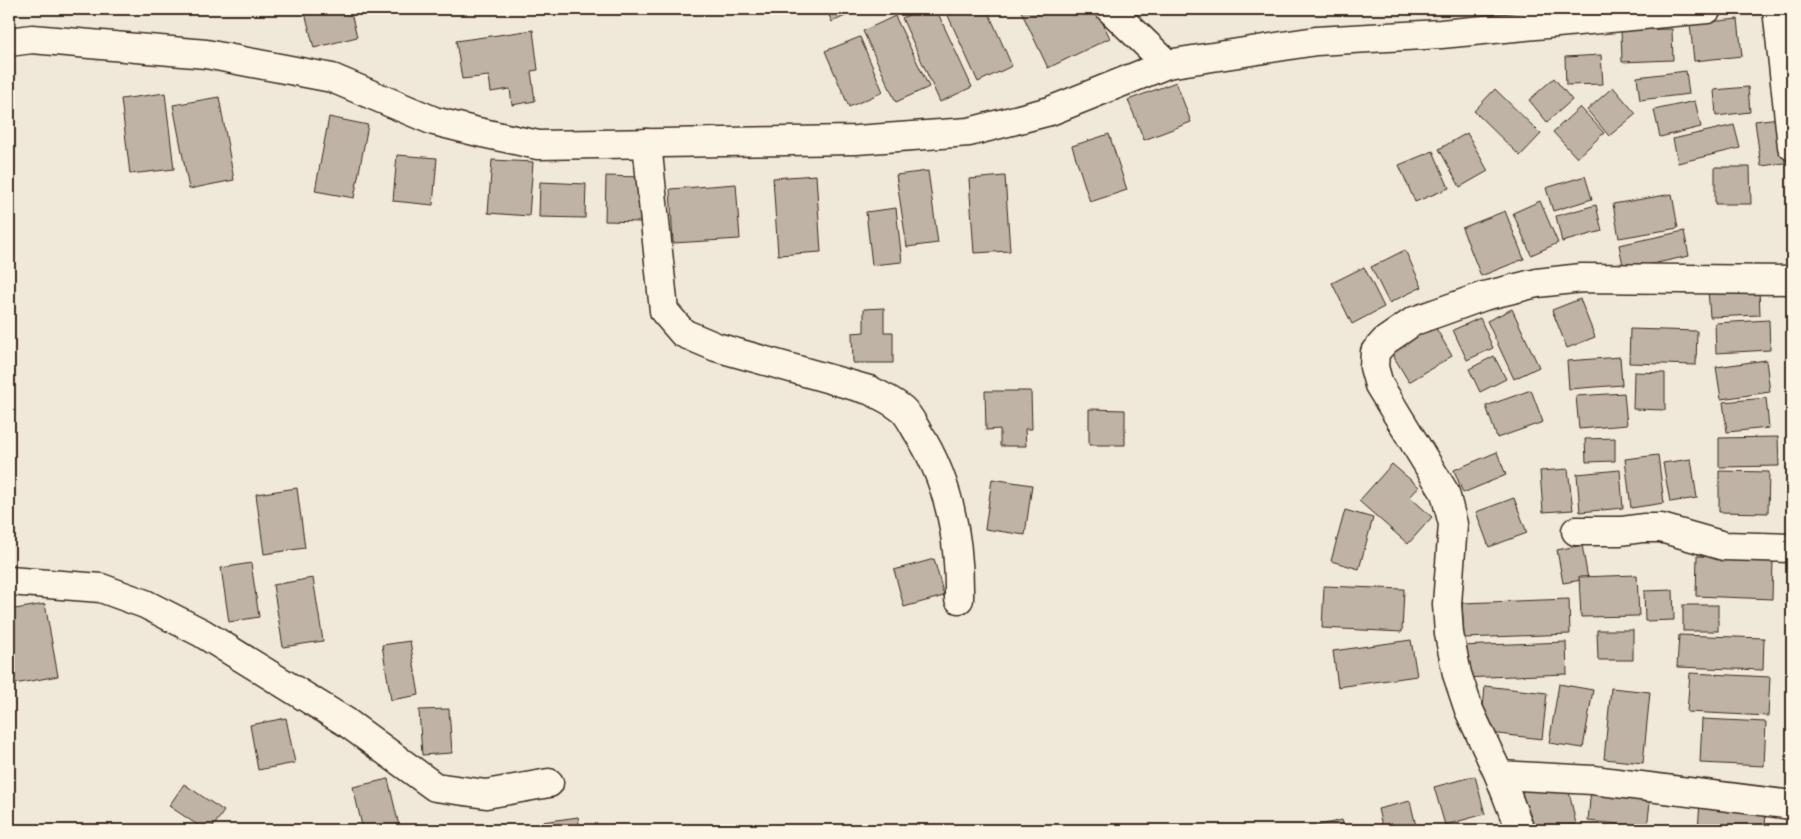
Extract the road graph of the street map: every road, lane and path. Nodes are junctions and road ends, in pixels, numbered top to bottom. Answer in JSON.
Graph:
{"nodes":[{"id":1,"x":1110,"y":9,"type":"edge"},
{"id":2,"x":1706,"y":9,"type":"edge"},
{"id":3,"x":1777,"y":9,"type":"edge"},
{"id":4,"x":9,"y":42,"type":"edge"},
{"id":5,"x":1167,"y":64,"type":"junction"},
{"id":6,"x":647,"y":143,"type":"junction"},
{"id":7,"x":1792,"y":146,"type":"edge"},
{"id":8,"x":1792,"y":280,"type":"edge"},
{"id":9,"x":1576,"y":531,"type":"dead end"},
{"id":10,"x":1792,"y":548,"type":"edge"},
{"id":11,"x":9,"y":581,"type":"edge"},
{"id":12,"x":959,"y":599,"type":"dead end"},
{"id":13,"x":1499,"y":775,"type":"junction"},
{"id":14,"x":549,"y":783,"type":"dead end"},
{"id":15,"x":1792,"y":805,"type":"edge"},
{"id":16,"x":1520,"y":830,"type":"edge"}],
"edges":[{"from":1,"to":5,"type":"street"},
{"from":2,"to":5,"type":"street"},
{"from":3,"to":7,"type":"street"},
{"from":4,"to":6,"type":"street"},
{"from":5,"to":6,"type":"street"},
{"from":6,"to":12,"type":"street"},
{"from":8,"to":13,"type":"street"},
{"from":9,"to":10,"type":"street"},
{"from":11,"to":14,"type":"street"},
{"from":13,"to":15,"type":"street"},
{"from":13,"to":16,"type":"street"}]}
